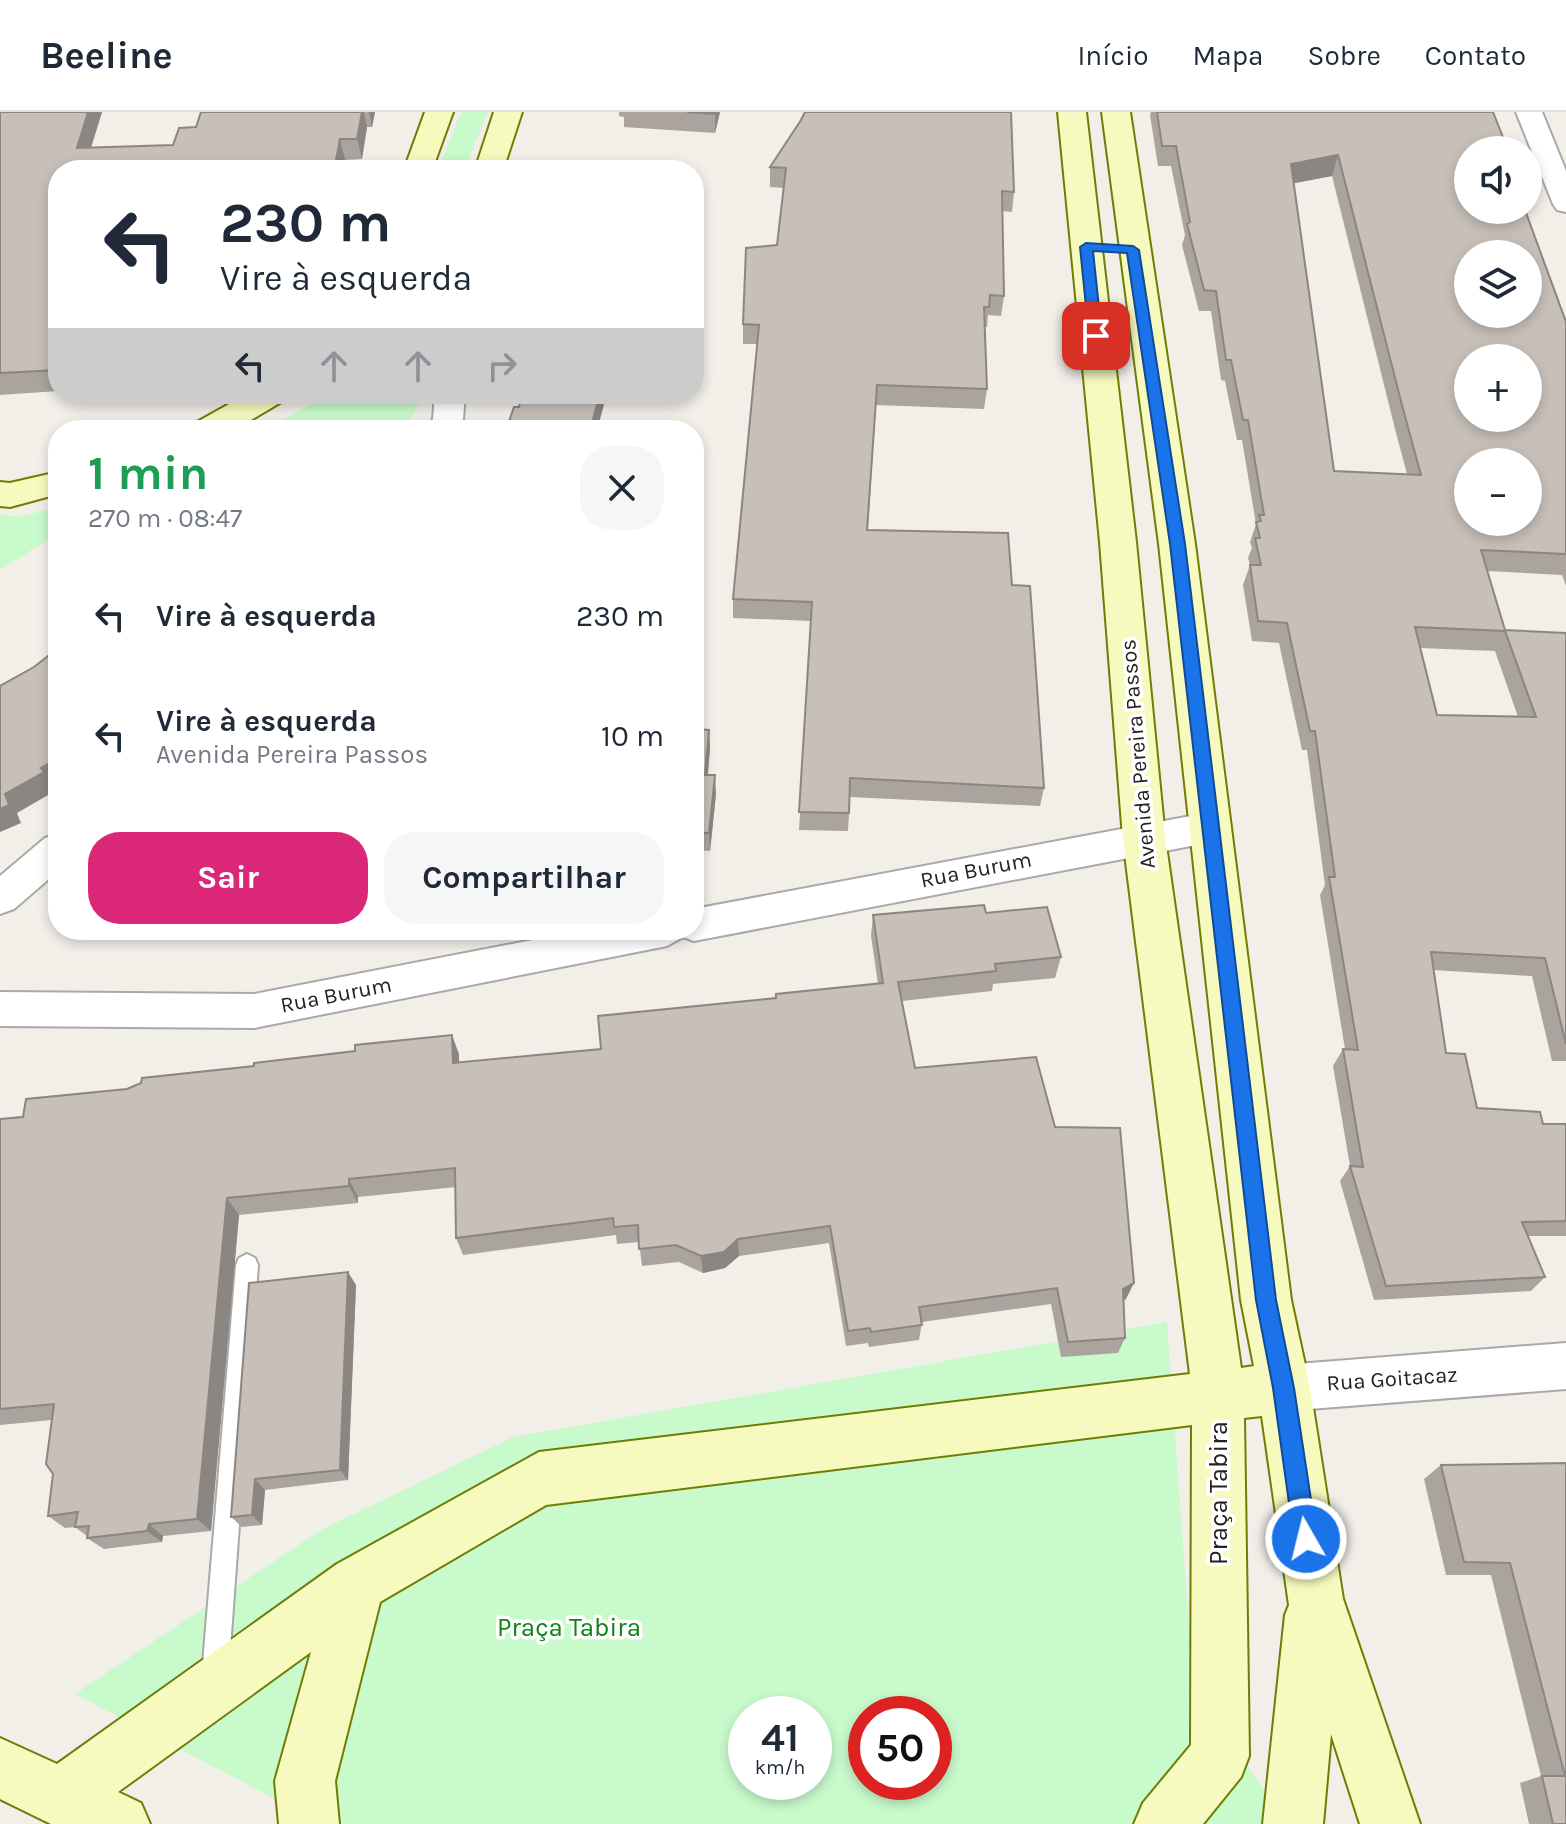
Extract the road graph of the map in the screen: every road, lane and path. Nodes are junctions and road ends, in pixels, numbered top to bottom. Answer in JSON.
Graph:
{"nodes":[{"id":1,"x":439,"y":112,"type":"edge"},
{"id":2,"x":508,"y":112,"type":"edge"},
{"id":3,"x":1072,"y":112,"type":"edge"},
{"id":4,"x":1116,"y":112,"type":"edge"},
{"id":5,"x":1529,"y":112,"type":"edge"},
{"id":6,"x":422,"y":160,"type":"edge"},
{"id":7,"x":492,"y":160,"type":"edge"},
{"id":8,"x":1566,"y":204,"type":"edge"},
{"id":9,"x":1086,"y":247,"type":"junction"},
{"id":10,"x":1133,"y":250,"type":"junction"},
{"id":11,"x":254,"y":404,"type":"edge"},
{"id":12,"x":226,"y":420,"type":"edge"},
{"id":13,"x":48,"y":486,"type":"edge"},
{"id":14,"x":0,"y":494,"type":"edge"},
{"id":15,"x":1118,"y":542,"type":"junction"},
{"id":16,"x":1177,"y":544,"type":"junction"},
{"id":17,"x":1212,"y":827,"type":"junction"},
{"id":18,"x":1144,"y":838,"type":"junction"},
{"id":19,"x":48,"y":857,"type":"edge"},
{"id":20,"x":0,"y":898,"type":"edge"},
{"id":21,"x":704,"y":923,"type":"edge"},
{"id":22,"x":616,"y":940,"type":"edge"},
{"id":23,"x":0,"y":1009,"type":"edge"},
{"id":24,"x":247,"y":1265,"type":"dead end"},
{"id":25,"x":1566,"y":1366,"type":"edge"},
{"id":26,"x":1284,"y":1388,"type":"junction"},
{"id":27,"x":1218,"y":1394,"type":"junction"},
{"id":28,"x":357,"y":1584,"type":"junction"},
{"id":29,"x":1315,"y":1599,"type":"junction"},
{"id":30,"x":215,"y":1688,"type":"junction"},
{"id":31,"x":0,"y":1768,"type":"edge"},
{"id":32,"x":60,"y":1798,"type":"junction"},
{"id":33,"x":120,"y":1824,"type":"edge"},
{"id":34,"x":309,"y":1824,"type":"edge"},
{"id":35,"x":1164,"y":1824,"type":"edge"},
{"id":36,"x":1293,"y":1824,"type":"edge"},
{"id":37,"x":1390,"y":1824,"type":"edge"}],
"edges":[{"from":1,"to":6,"type":"main road"},
{"from":2,"to":7,"type":"main road"},
{"from":3,"to":9,"type":"main road","name":"Avenida Pereira Passos"},
{"from":4,"to":10,"type":"main road"},
{"from":5,"to":8,"type":"street"},
{"from":9,"to":10,"type":"main road"},
{"from":9,"to":15,"type":"main road","name":"Avenida Pereira Passos"},
{"from":10,"to":16,"type":"main road"},
{"from":11,"to":12,"type":"main road"},
{"from":13,"to":14,"type":"main road"},
{"from":15,"to":16,"type":"main road"},
{"from":15,"to":18,"type":"main road","name":"Avenida Pereira Passos"},
{"from":16,"to":17,"type":"main road"},
{"from":17,"to":18,"type":"street","name":"Rua Burum"},
{"from":17,"to":26,"type":"main road"},
{"from":18,"to":21,"type":"street","name":"Rua Burum"},
{"from":18,"to":27,"type":"main road","name":"Avenida Pereira Passos"},
{"from":19,"to":20,"type":"street"},
{"from":22,"to":23,"type":"street","name":"Rua Burum"},
{"from":24,"to":30,"type":"lane"},
{"from":25,"to":26,"type":"street","name":"Rua Goitacaz"},
{"from":26,"to":27,"type":"main road","name":"Rua Goitacaz"},
{"from":26,"to":29,"type":"main road"},
{"from":27,"to":28,"type":"main road","name":"Praça Tabira"},
{"from":27,"to":35,"type":"main road","name":"Praça Tabira"},
{"from":28,"to":30,"type":"main road","name":"Praça Tabira"},
{"from":28,"to":34,"type":"main road"},
{"from":29,"to":36,"type":"main road"},
{"from":29,"to":37,"type":"main road"},
{"from":30,"to":32,"type":"main road","name":"Praça Tabira"},
{"from":31,"to":32,"type":"main road"},
{"from":32,"to":33,"type":"main road"}]}
